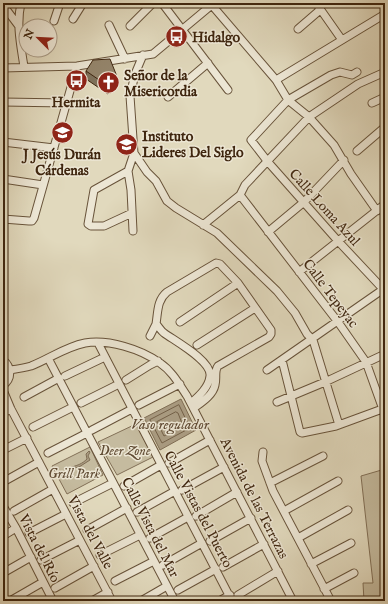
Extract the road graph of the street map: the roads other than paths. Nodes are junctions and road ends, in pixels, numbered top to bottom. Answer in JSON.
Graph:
{"nodes":[{"id":1,"x":21,"y":3,"type":"edge"},
{"id":2,"x":60,"y":3,"type":"edge"},
{"id":3,"x":82,"y":3,"type":"edge"},
{"id":4,"x":153,"y":3,"type":"edge"},
{"id":5,"x":163,"y":3,"type":"edge"},
{"id":6,"x":316,"y":3,"type":"edge"},
{"id":7,"x":212,"y":4,"type":"edge"},
{"id":8,"x":3,"y":5,"type":"edge"},
{"id":9,"x":320,"y":10,"type":"junction"},
{"id":10,"x":385,"y":14,"type":"edge"},
{"id":11,"x":18,"y":18,"type":"edge"},
{"id":12,"x":55,"y":18,"type":"edge"},
{"id":13,"x":73,"y":19,"type":"dead end"},
{"id":14,"x":18,"y":25,"type":"edge"},
{"id":15,"x":109,"y":25,"type":"dead end"},
{"id":16,"x":130,"y":26,"type":"dead end"},
{"id":17,"x":182,"y":28,"type":"junction"},
{"id":18,"x":298,"y":29,"type":"dead end"},
{"id":19,"x":342,"y":40,"type":"junction"},
{"id":20,"x":143,"y":55,"type":"junction"},
{"id":21,"x":23,"y":58,"type":"edge"},
{"id":22,"x":125,"y":58,"type":"junction"},
{"id":23,"x":208,"y":63,"type":"junction"},
{"id":24,"x":77,"y":66,"type":"junction"},
{"id":25,"x":24,"y":67,"type":"junction"},
{"id":26,"x":3,"y":68,"type":"edge"},
{"id":27,"x":357,"y":72,"type":"dead end"},
{"id":28,"x":385,"y":72,"type":"edge"},
{"id":29,"x":276,"y":80,"type":"junction"},
{"id":30,"x":228,"y":90,"type":"dead end"},
{"id":31,"x":168,"y":97,"type":"dead end"},
{"id":32,"x":385,"y":97,"type":"edge"},
{"id":33,"x":288,"y":100,"type":"junction"},
{"id":34,"x":3,"y":102,"type":"edge"},
{"id":35,"x":66,"y":103,"type":"junction"},
{"id":36,"x":372,"y":103,"type":"dead end"},
{"id":37,"x":310,"y":117,"type":"junction"},
{"id":38,"x":385,"y":127,"type":"edge"},
{"id":39,"x":3,"y":142,"type":"edge"},
{"id":40,"x":54,"y":148,"type":"junction"},
{"id":41,"x":357,"y":151,"type":"dead end"},
{"id":42,"x":134,"y":153,"type":"junction"},
{"id":43,"x":344,"y":160,"type":"junction"},
{"id":44,"x":268,"y":162,"type":"junction"},
{"id":45,"x":128,"y":171,"type":"junction"},
{"id":46,"x":3,"y":179,"type":"edge"},
{"id":47,"x":43,"y":185,"type":"junction"},
{"id":48,"x":240,"y":195,"type":"junction"},
{"id":49,"x":304,"y":202,"type":"junction"},
{"id":50,"x":385,"y":204,"type":"edge"},
{"id":51,"x":377,"y":211,"type":"junction"},
{"id":52,"x":132,"y":213,"type":"junction"},
{"id":53,"x":3,"y":219,"type":"edge"},
{"id":54,"x":203,"y":225,"type":"junction"},
{"id":55,"x":133,"y":231,"type":"dead end"},
{"id":56,"x":268,"y":232,"type":"junction"},
{"id":57,"x":338,"y":241,"type":"junction"},
{"id":58,"x":299,"y":272,"type":"junction"},
{"id":59,"x":238,"y":283,"type":"junction"},
{"id":60,"x":384,"y":289,"type":"edge"},
{"id":61,"x":255,"y":308,"type":"junction"},
{"id":62,"x":180,"y":322,"type":"dead end"},
{"id":63,"x":338,"y":322,"type":"junction"},
{"id":64,"x":156,"y":324,"type":"junction"},
{"id":65,"x":150,"y":336,"type":"dead end"},
{"id":66,"x":313,"y":340,"type":"junction"},
{"id":67,"x":98,"y":343,"type":"junction"},
{"id":68,"x":197,"y":345,"type":"dead end"},
{"id":69,"x":385,"y":354,"type":"edge"},
{"id":70,"x":105,"y":357,"type":"junction"},
{"id":71,"x":48,"y":358,"type":"junction"},
{"id":72,"x":3,"y":360,"type":"edge"},
{"id":73,"x":282,"y":360,"type":"junction"},
{"id":74,"x":158,"y":361,"type":"junction"},
{"id":75,"x":366,"y":362,"type":"junction"},
{"id":76,"x":213,"y":369,"type":"junction"},
{"id":77,"x":10,"y":370,"type":"junction"},
{"id":78,"x":267,"y":370,"type":"dead end"},
{"id":79,"x":62,"y":377,"type":"junction"},
{"id":80,"x":126,"y":380,"type":"dead end"},
{"id":81,"x":326,"y":382,"type":"junction"},
{"id":82,"x":119,"y":384,"type":"junction"},
{"id":83,"x":180,"y":384,"type":"junction"},
{"id":84,"x":3,"y":385,"type":"edge"},
{"id":85,"x":3,"y":390,"type":"edge"},
{"id":86,"x":291,"y":396,"type":"junction"},
{"id":87,"x":24,"y":397,"type":"dead end"},
{"id":88,"x":277,"y":402,"type":"dead end"},
{"id":89,"x":80,"y":403,"type":"dead end"},
{"id":90,"x":192,"y":406,"type":"junction"},
{"id":91,"x":73,"y":407,"type":"junction"},
{"id":92,"x":135,"y":407,"type":"junction"},
{"id":93,"x":11,"y":409,"type":"junction"},
{"id":94,"x":384,"y":411,"type":"edge"},
{"id":95,"x":3,"y":413,"type":"edge"},
{"id":96,"x":339,"y":425,"type":"junction"},
{"id":97,"x":33,"y":427,"type":"dead end"},
{"id":98,"x":90,"y":431,"type":"junction"},
{"id":99,"x":26,"y":438,"type":"junction"},
{"id":100,"x":210,"y":440,"type":"junction"},
{"id":101,"x":3,"y":450,"type":"edge"},
{"id":102,"x":263,"y":452,"type":"dead end"},
{"id":103,"x":48,"y":453,"type":"dead end"},
{"id":104,"x":323,"y":456,"type":"dead end"},
{"id":105,"x":39,"y":462,"type":"junction"},
{"id":106,"x":168,"y":463,"type":"dead end"},
{"id":107,"x":161,"y":465,"type":"junction"},
{"id":108,"x":224,"y":467,"type":"junction"},
{"id":109,"x":338,"y":481,"type":"dead end"},
{"id":110,"x":3,"y":482,"type":"edge"},
{"id":111,"x":113,"y":483,"type":"junction"},
{"id":112,"x":270,"y":483,"type":"junction"},
{"id":113,"x":124,"y":486,"type":"dead end"},
{"id":114,"x":53,"y":489,"type":"junction"},
{"id":115,"x":179,"y":491,"type":"junction"},
{"id":116,"x":238,"y":492,"type":"junction"},
{"id":117,"x":73,"y":503,"type":"dead end"},
{"id":118,"x":3,"y":506,"type":"edge"},
{"id":119,"x":127,"y":508,"type":"junction"},
{"id":120,"x":348,"y":510,"type":"dead end"},
{"id":121,"x":14,"y":511,"type":"dead end"},
{"id":122,"x":284,"y":511,"type":"junction"},
{"id":123,"x":137,"y":512,"type":"dead end"},
{"id":124,"x":66,"y":514,"type":"junction"},
{"id":125,"x":196,"y":516,"type":"dead end"},
{"id":126,"x":188,"y":517,"type":"junction"},
{"id":127,"x":251,"y":518,"type":"junction"},
{"id":128,"x":16,"y":528,"type":"junction"},
{"id":129,"x":87,"y":530,"type":"dead end"},
{"id":130,"x":29,"y":533,"type":"dead end"},
{"id":131,"x":140,"y":535,"type":"junction"},
{"id":132,"x":3,"y":536,"type":"edge"},
{"id":133,"x":150,"y":538,"type":"dead end"},
{"id":134,"x":298,"y":538,"type":"junction"},
{"id":135,"x":80,"y":540,"type":"junction"},
{"id":136,"x":210,"y":541,"type":"dead end"},
{"id":137,"x":202,"y":543,"type":"junction"},
{"id":138,"x":351,"y":543,"type":"dead end"},
{"id":139,"x":264,"y":544,"type":"junction"},
{"id":140,"x":100,"y":554,"type":"dead end"},
{"id":141,"x":31,"y":557,"type":"junction"},
{"id":142,"x":41,"y":560,"type":"dead end"},
{"id":143,"x":154,"y":561,"type":"junction"},
{"id":144,"x":311,"y":564,"type":"junction"},
{"id":145,"x":163,"y":565,"type":"dead end"},
{"id":146,"x":94,"y":566,"type":"junction"},
{"id":147,"x":219,"y":568,"type":"junction"},
{"id":148,"x":278,"y":571,"type":"junction"},
{"id":149,"x":3,"y":573,"type":"edge"},
{"id":150,"x":354,"y":573,"type":"dead end"},
{"id":151,"x":115,"y":581,"type":"dead end"},
{"id":152,"x":43,"y":582,"type":"junction"},
{"id":153,"x":167,"y":586,"type":"junction"},
{"id":154,"x":55,"y":588,"type":"dead end"},
{"id":155,"x":324,"y":589,"type":"junction"},
{"id":156,"x":178,"y":590,"type":"dead end"},
{"id":157,"x":108,"y":592,"type":"junction"},
{"id":158,"x":238,"y":595,"type":"dead end"},
{"id":159,"x":231,"y":598,"type":"edge"},
{"id":160,"x":292,"y":599,"type":"edge"},
{"id":161,"x":10,"y":601,"type":"edge"},
{"id":162,"x":53,"y":601,"type":"edge"},
{"id":163,"x":92,"y":601,"type":"edge"},
{"id":164,"x":112,"y":601,"type":"edge"},
{"id":165,"x":141,"y":601,"type":"edge"},
{"id":166,"x":175,"y":601,"type":"edge"},
{"id":167,"x":219,"y":601,"type":"edge"},
{"id":168,"x":284,"y":601,"type":"edge"},
{"id":169,"x":331,"y":601,"type":"edge"}],
"edges":[{"from":1,"to":11,"type":"street"},
{"from":2,"to":12,"type":"street"},
{"from":3,"to":13,"type":"street"},
{"from":4,"to":16,"type":"street"},
{"from":5,"to":17,"type":"street"},
{"from":6,"to":9,"type":"street"},
{"from":7,"to":17,"type":"street"},
{"from":7,"to":29,"type":"street"},
{"from":8,"to":14,"type":"street"},
{"from":9,"to":18,"type":"street"},
{"from":9,"to":19,"type":"street"},
{"from":10,"to":19,"type":"street"},
{"from":15,"to":22,"type":"street"},
{"from":17,"to":20,"type":"street"},
{"from":17,"to":23,"type":"street"},
{"from":19,"to":29,"type":"street"},
{"from":20,"to":22,"type":"street"},
{"from":20,"to":42,"type":"street"},
{"from":21,"to":25,"type":"street"},
{"from":22,"to":24,"type":"street"},
{"from":23,"to":30,"type":"street"},
{"from":23,"to":31,"type":"street"},
{"from":24,"to":25,"type":"street"},
{"from":24,"to":35,"type":"street"},
{"from":25,"to":26,"type":"street"},
{"from":27,"to":33,"type":"street"},
{"from":28,"to":37,"type":"street"},
{"from":29,"to":33,"type":"street"},
{"from":32,"to":36,"type":"street"},
{"from":33,"to":37,"type":"street"},
{"from":33,"to":44,"type":"street","name":"Calle Loma Azul"},
{"from":34,"to":35,"type":"street"},
{"from":35,"to":40,"type":"street"},
{"from":37,"to":43,"type":"street"},
{"from":37,"to":44,"type":"street"},
{"from":38,"to":41,"type":"street"},
{"from":39,"to":40,"type":"street"},
{"from":40,"to":47,"type":"street"},
{"from":42,"to":45,"type":"street"},
{"from":42,"to":54,"type":"street"},
{"from":43,"to":49,"type":"street"},
{"from":43,"to":51,"type":"street"},
{"from":44,"to":48,"type":"street"},
{"from":44,"to":49,"type":"street","name":"Calle Loma Azul"},
{"from":45,"to":52,"type":"street"},
{"from":45,"to":52,"type":"street"},
{"from":46,"to":47,"type":"street"},
{"from":47,"to":53,"type":"street"},
{"from":48,"to":54,"type":"street"},
{"from":48,"to":56,"type":"street","name":"Calle Tepeyac"},
{"from":49,"to":56,"type":"street"},
{"from":49,"to":57,"type":"street","name":"Calle Loma Azul"},
{"from":50,"to":51,"type":"street"},
{"from":51,"to":57,"type":"street"},
{"from":52,"to":55,"type":"street"},
{"from":54,"to":66,"type":"street"},
{"from":56,"to":58,"type":"street","name":"Calle Tepeyac"},
{"from":57,"to":58,"type":"street"},
{"from":57,"to":60,"type":"street","name":"Calle Loma Azul"},
{"from":58,"to":63,"type":"street","name":"Calle Tepeyac"},
{"from":59,"to":61,"type":"street"},
{"from":59,"to":62,"type":"street"},
{"from":59,"to":64,"type":"street"},
{"from":60,"to":63,"type":"street"},
{"from":61,"to":68,"type":"street"},
{"from":61,"to":76,"type":"street"},
{"from":63,"to":66,"type":"street"},
{"from":63,"to":75,"type":"street","name":"Calle Tepeyac"},
{"from":64,"to":65,"type":"street"},
{"from":64,"to":76,"type":"street"},
{"from":66,"to":73,"type":"street"},
{"from":66,"to":81,"type":"street"},
{"from":67,"to":70,"type":"street","name":"Calle Vistas del Puerto"},
{"from":67,"to":71,"type":"street","name":"Avenida de las Terrazas"},
{"from":67,"to":74,"type":"street","name":"Avenida de las Terrazas"},
{"from":69,"to":75,"type":"street"},
{"from":70,"to":79,"type":"street"},
{"from":70,"to":82,"type":"street","name":"Calle Vistas del Puerto"},
{"from":71,"to":77,"type":"street","name":"Avenida de las Terrazas"},
{"from":71,"to":79,"type":"street","name":"Calle Vista del Mar"},
{"from":72,"to":77,"type":"street"},
{"from":73,"to":78,"type":"street"},
{"from":73,"to":86,"type":"street"},
{"from":74,"to":80,"type":"street"},
{"from":74,"to":83,"type":"street","name":"Avenida de las Terrazas"},
{"from":75,"to":81,"type":"street"},
{"from":75,"to":94,"type":"street","name":"Calle Tepeyac"},
{"from":76,"to":90,"type":"street"},
{"from":77,"to":84,"type":"street"},
{"from":79,"to":87,"type":"street"},
{"from":79,"to":91,"type":"street","name":"Calle Vista del Mar"},
{"from":81,"to":86,"type":"street"},
{"from":81,"to":96,"type":"street"},
{"from":82,"to":89,"type":"street"},
{"from":82,"to":92,"type":"street","name":"Calle Vistas del Puerto"},
{"from":83,"to":90,"type":"street","name":"Avenida de las Terrazas"},
{"from":83,"to":92,"type":"street"},
{"from":85,"to":93,"type":"street","name":"Vista del Valle"},
{"from":86,"to":88,"type":"street"},
{"from":86,"to":96,"type":"street"},
{"from":90,"to":100,"type":"street","name":"Avenida de las Terrazas"},
{"from":91,"to":97,"type":"street"},
{"from":91,"to":98,"type":"street","name":"Calle Vista del Mar"},
{"from":92,"to":98,"type":"street"},
{"from":92,"to":107,"type":"street","name":"Calle Vistas del Puerto"},
{"from":93,"to":95,"type":"street"},
{"from":93,"to":99,"type":"street","name":"Vista del Valle"},
{"from":94,"to":96,"type":"street"},
{"from":98,"to":103,"type":"street"},
{"from":98,"to":111,"type":"street","name":"Calle Vista del Mar"},
{"from":99,"to":101,"type":"street"},
{"from":99,"to":105,"type":"street","name":"Vista del Valle"},
{"from":100,"to":106,"type":"street"},
{"from":100,"to":108,"type":"street","name":"Avenida de las Terrazas"},
{"from":102,"to":112,"type":"street"},
{"from":104,"to":112,"type":"street"},
{"from":105,"to":110,"type":"street"},
{"from":105,"to":114,"type":"street","name":"Vista del Valle"},
{"from":107,"to":113,"type":"street"},
{"from":107,"to":115,"type":"street","name":"Calle Vistas del Puerto"},
{"from":108,"to":115,"type":"street"},
{"from":108,"to":116,"type":"street","name":"Avenida de las Terrazas"},
{"from":109,"to":122,"type":"street"},
{"from":111,"to":117,"type":"street"},
{"from":111,"to":119,"type":"street","name":"Calle Vista del Mar"},
{"from":112,"to":122,"type":"street"},
{"from":114,"to":121,"type":"street"},
{"from":114,"to":124,"type":"street","name":"Vista del Valle"},
{"from":115,"to":123,"type":"street"},
{"from":115,"to":126,"type":"street","name":"Calle Vistas del Puerto"},
{"from":116,"to":125,"type":"street"},
{"from":116,"to":127,"type":"street","name":"Avenida de las Terrazas"},
{"from":118,"to":128,"type":"street","name":"Vista del Río"},
{"from":119,"to":129,"type":"street"},
{"from":119,"to":131,"type":"street","name":"Calle Vista del Mar"},
{"from":120,"to":134,"type":"street"},
{"from":122,"to":134,"type":"street"},
{"from":124,"to":130,"type":"street"},
{"from":124,"to":135,"type":"street","name":"Vista del Valle"},
{"from":126,"to":133,"type":"street"},
{"from":126,"to":137,"type":"street","name":"Calle Vistas del Puerto"},
{"from":127,"to":136,"type":"street"},
{"from":127,"to":139,"type":"street","name":"Avenida de las Terrazas"},
{"from":128,"to":132,"type":"street"},
{"from":128,"to":141,"type":"street","name":"Vista del Río"},
{"from":131,"to":140,"type":"street"},
{"from":131,"to":143,"type":"street","name":"Calle Vista del Mar"},
{"from":134,"to":144,"type":"street"},
{"from":135,"to":142,"type":"street"},
{"from":135,"to":146,"type":"street","name":"Vista del Valle"},
{"from":137,"to":145,"type":"street"},
{"from":137,"to":147,"type":"street","name":"Calle Vistas del Puerto"},
{"from":138,"to":144,"type":"street"},
{"from":139,"to":147,"type":"street"},
{"from":139,"to":148,"type":"street","name":"Avenida de las Terrazas"},
{"from":141,"to":149,"type":"street"},
{"from":141,"to":152,"type":"street","name":"Vista del Río"},
{"from":143,"to":151,"type":"street"},
{"from":143,"to":153,"type":"street","name":"Calle Vista del Mar"},
{"from":144,"to":155,"type":"street"},
{"from":146,"to":154,"type":"street"},
{"from":146,"to":157,"type":"street","name":"Vista del Valle"},
{"from":147,"to":156,"type":"street"},
{"from":147,"to":159,"type":"street","name":"Calle Vistas del Puerto"},
{"from":148,"to":158,"type":"street"},
{"from":148,"to":160,"type":"street","name":"Avenida de las Terrazas"},
{"from":150,"to":155,"type":"street"},
{"from":152,"to":161,"type":"street"},
{"from":152,"to":162,"type":"street","name":"Vista del Río"},
{"from":153,"to":165,"type":"street"},
{"from":153,"to":166,"type":"street","name":"Calle Vista del Mar"},
{"from":155,"to":169,"type":"street"},
{"from":157,"to":163,"type":"street"},
{"from":157,"to":164,"type":"street","name":"Vista del Valle"},
{"from":159,"to":167,"type":"street"},
{"from":160,"to":168,"type":"street"}]}
